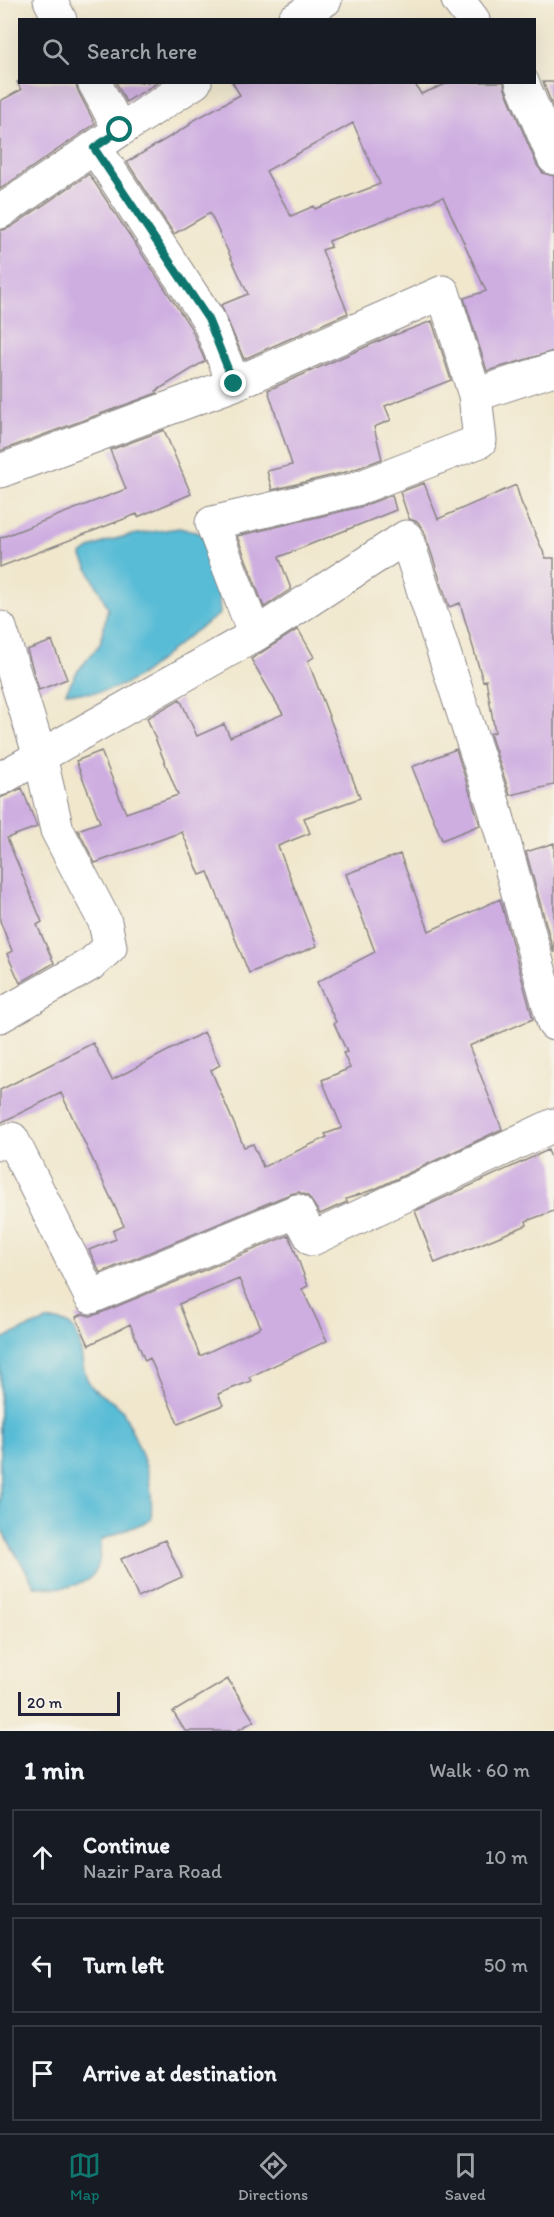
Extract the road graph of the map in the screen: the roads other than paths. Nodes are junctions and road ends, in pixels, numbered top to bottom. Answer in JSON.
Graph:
{"nodes":[{"id":1,"x":50,"y":0,"type":"edge"},
{"id":2,"x":325,"y":0,"type":"edge"},
{"id":3,"x":458,"y":0,"type":"edge"},
{"id":4,"x":59,"y":18,"type":"edge"},
{"id":5,"x":297,"y":18,"type":"edge"},
{"id":6,"x":472,"y":18,"type":"edge"},
{"id":7,"x":94,"y":84,"type":"edge"},
{"id":8,"x":192,"y":84,"type":"edge"},
{"id":9,"x":523,"y":84,"type":"edge"},
{"id":10,"x":107,"y":139,"type":"junction"},
{"id":11,"x":554,"y":158,"type":"edge"},
{"id":12,"x":0,"y":212,"type":"edge"},
{"id":13,"x":554,"y":369,"type":"edge"},
{"id":14,"x":234,"y":384,"type":"junction"},
{"id":15,"x":475,"y":395,"type":"junction"},
{"id":16,"x":0,"y":471,"type":"edge"},
{"id":17,"x":0,"y":628,"type":"edge"},
{"id":18,"x":255,"y":635,"type":"junction"},
{"id":19,"x":40,"y":756,"type":"junction"},
{"id":20,"x":0,"y":778,"type":"edge"},
{"id":21,"x":0,"y":1016,"type":"edge"},
{"id":22,"x":554,"y":1024,"type":"edge"},
{"id":23,"x":554,"y":1125,"type":"edge"},
{"id":24,"x":0,"y":1143,"type":"edge"}],
"edges":[{"from":1,"to":4,"type":"street"},
{"from":2,"to":5,"type":"street"},
{"from":3,"to":6,"type":"street"},
{"from":7,"to":10,"type":"street"},
{"from":8,"to":10,"type":"street"},
{"from":9,"to":11,"type":"street"},
{"from":10,"to":12,"type":"street"},
{"from":10,"to":14,"type":"street"},
{"from":13,"to":15,"type":"street"},
{"from":14,"to":15,"type":"street"},
{"from":14,"to":16,"type":"street"},
{"from":15,"to":18,"type":"street"},
{"from":17,"to":19,"type":"street"},
{"from":18,"to":19,"type":"street"},
{"from":18,"to":22,"type":"street"},
{"from":19,"to":20,"type":"street"},
{"from":19,"to":21,"type":"street"},
{"from":23,"to":24,"type":"street"}]}
